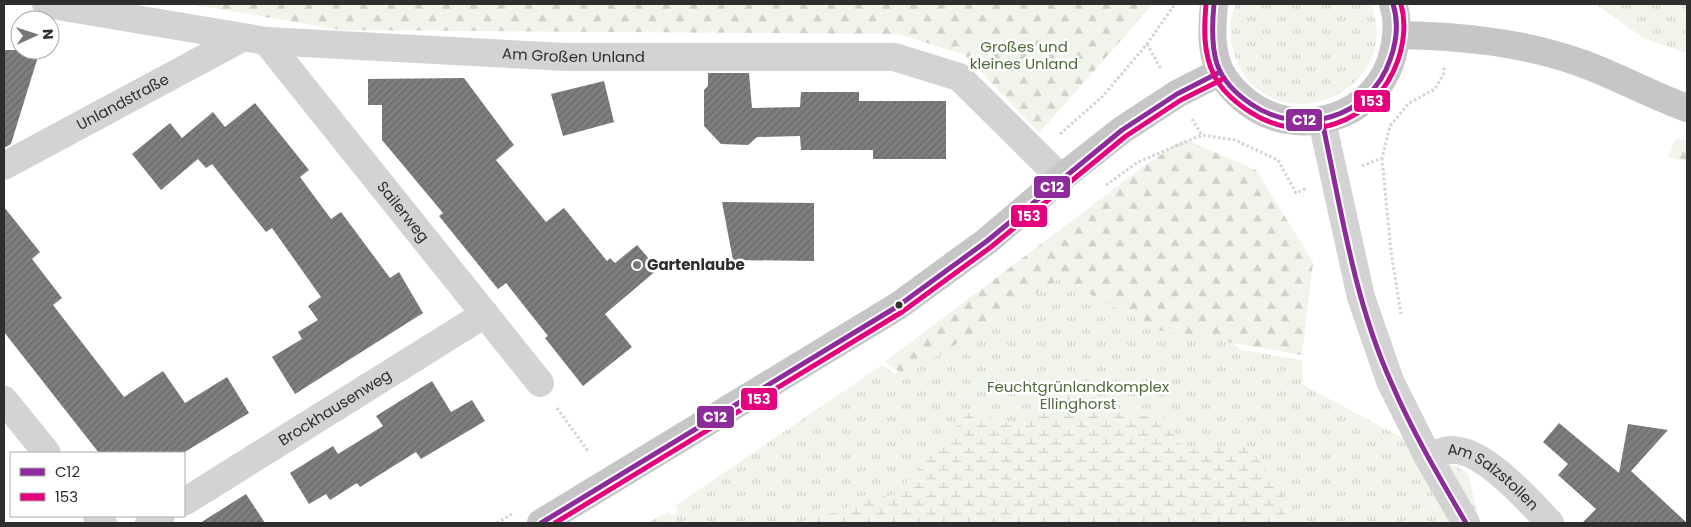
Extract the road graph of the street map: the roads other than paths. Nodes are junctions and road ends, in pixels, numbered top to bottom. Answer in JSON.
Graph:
{"nodes":[{"id":1,"x":46,"y":4,"type":"edge"},
{"id":2,"x":1214,"y":4,"type":"edge"},
{"id":3,"x":1393,"y":4,"type":"edge"},
{"id":4,"x":1397,"y":35,"type":"junction"},
{"id":5,"x":254,"y":39,"type":"junction"},
{"id":6,"x":1220,"y":72,"type":"junction"},
{"id":7,"x":1687,"y":108,"type":"edge"},
{"id":8,"x":1322,"y":121,"type":"junction"},
{"id":9,"x":4,"y":166,"type":"edge"},
{"id":10,"x":1061,"y":178,"type":"junction"},
{"id":11,"x":485,"y":314,"type":"junction"},
{"id":12,"x":540,"y":383,"type":"road end"},
{"id":13,"x":4,"y":400,"type":"edge"},
{"id":14,"x":45,"y":452,"type":"edge"},
{"id":15,"x":1428,"y":457,"type":"junction"},
{"id":16,"x":185,"y":501,"type":"edge"},
{"id":17,"x":541,"y":523,"type":"edge"},
{"id":18,"x":1466,"y":523,"type":"edge"},
{"id":19,"x":1550,"y":523,"type":"edge"}],
"edges":[{"from":1,"to":5,"type":"street","name":"Am Großen Unland"},
{"from":2,"to":6,"type":"main road"},
{"from":3,"to":4,"type":"main road"},
{"from":4,"to":7,"type":"main road"},
{"from":4,"to":8,"type":"main road"},
{"from":5,"to":9,"type":"street","name":"Unlandstraße"},
{"from":5,"to":10,"type":"street","name":"Am Großen Unland"},
{"from":5,"to":11,"type":"street","name":"Sailerweg"},
{"from":6,"to":8,"type":"main road"},
{"from":6,"to":10,"type":"main road"},
{"from":8,"to":15,"type":"street"},
{"from":10,"to":17,"type":"main road"},
{"from":11,"to":12,"type":"street","name":"Sailerweg"},
{"from":11,"to":16,"type":"street","name":"Brockhausenweg"},
{"from":13,"to":14,"type":"street"},
{"from":15,"to":18,"type":"street"},
{"from":15,"to":19,"type":"street","name":"Am Salzstollen"}]}
